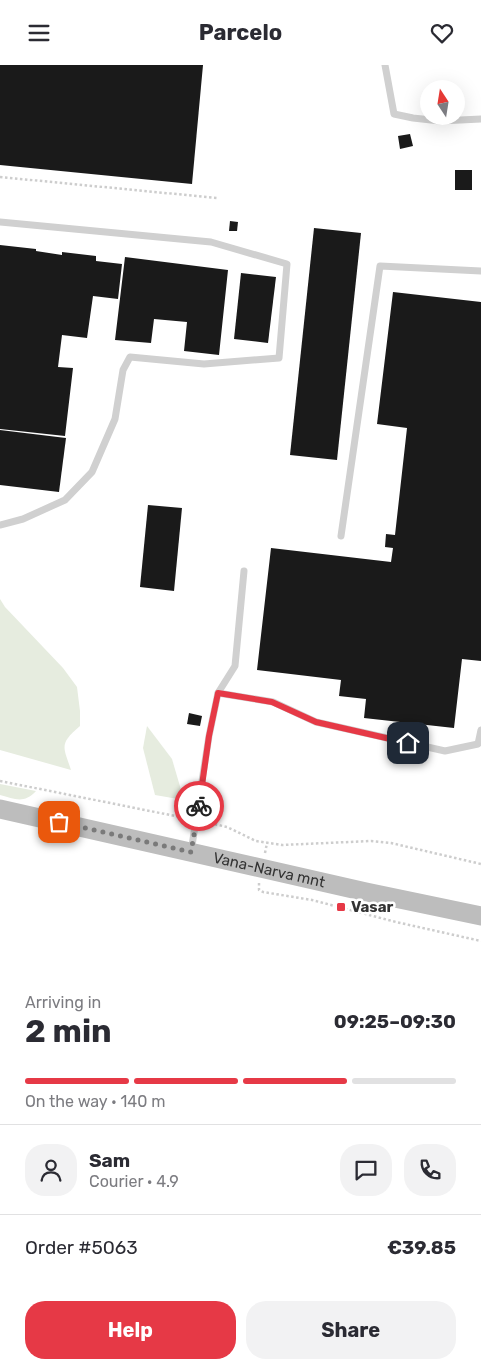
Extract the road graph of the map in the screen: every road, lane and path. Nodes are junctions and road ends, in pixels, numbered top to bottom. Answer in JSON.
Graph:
{"nodes":[{"id":1,"x":385,"y":65,"type":"edge"},
{"id":2,"x":481,"y":119,"type":"edge"},
{"id":3,"x":0,"y":177,"type":"edge"},
{"id":4,"x":217,"y":199,"type":"dead end"},
{"id":5,"x":0,"y":222,"type":"edge"},
{"id":6,"x":481,"y":271,"type":"edge"},
{"id":7,"x":0,"y":525,"type":"edge"},
{"id":8,"x":341,"y":536,"type":"dead end"},
{"id":9,"x":244,"y":571,"type":"dead end"},
{"id":10,"x":218,"y":693,"type":"junction"},
{"id":11,"x":481,"y":729,"type":"edge"},
{"id":12,"x":0,"y":781,"type":"edge"},
{"id":13,"x":0,"y":809,"type":"edge"},
{"id":14,"x":196,"y":821,"type":"junction"},
{"id":15,"x":191,"y":852,"type":"junction"},
{"id":16,"x":481,"y":864,"type":"edge"},
{"id":17,"x":481,"y":916,"type":"edge"}],
"edges":[{"from":1,"to":2,"type":"lane"},
{"from":3,"to":4,"type":"path"},
{"from":5,"to":7,"type":"lane"},
{"from":6,"to":8,"type":"lane"},
{"from":9,"to":10,"type":"lane"},
{"from":10,"to":11,"type":"lane"},
{"from":10,"to":14,"type":"lane"},
{"from":12,"to":14,"type":"path"},
{"from":13,"to":15,"type":"main road","name":"Vana-Narva mnt"},
{"from":14,"to":15,"type":"lane"},
{"from":14,"to":16,"type":"path"},
{"from":15,"to":17,"type":"main road","name":"Vana-Narva mnt"}]}
